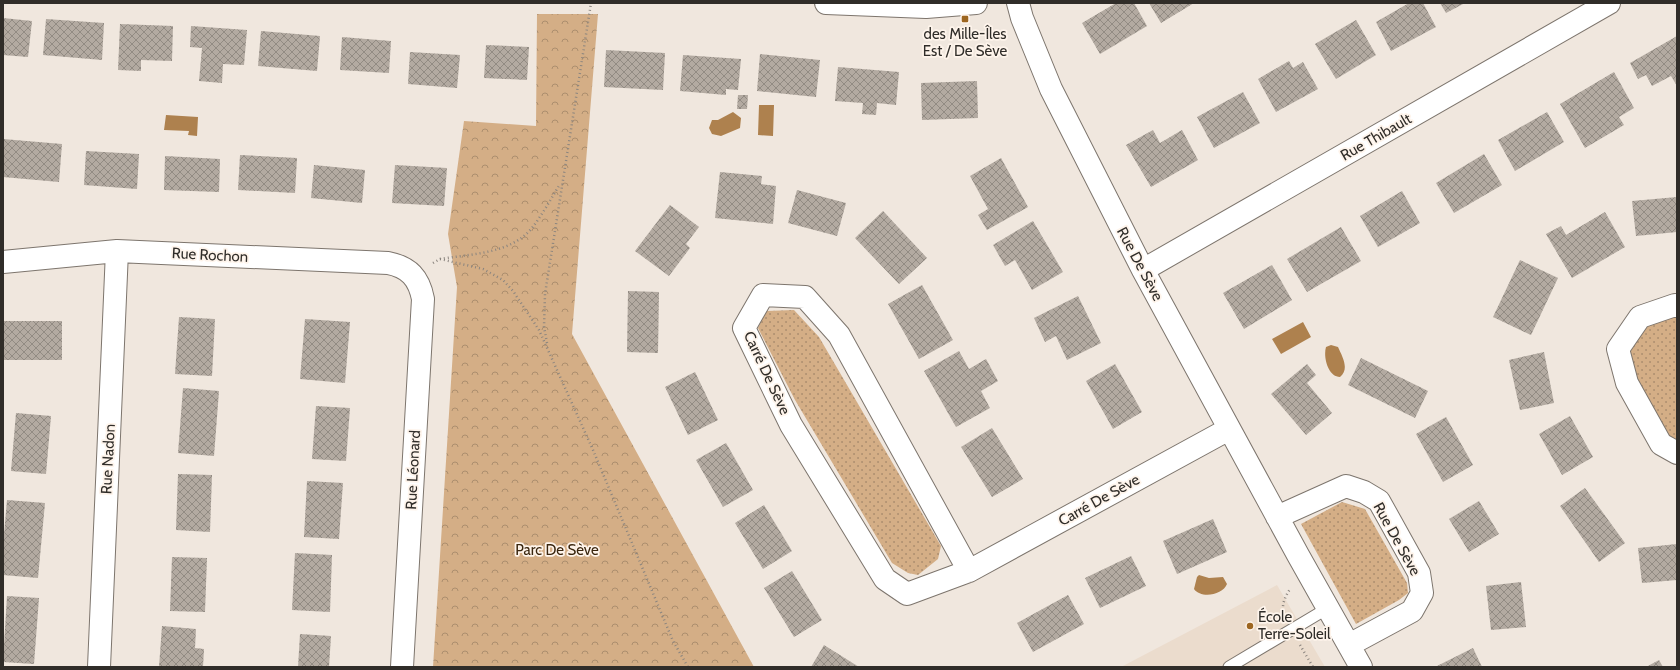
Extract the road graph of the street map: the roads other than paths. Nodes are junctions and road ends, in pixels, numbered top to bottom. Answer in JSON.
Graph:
{"nodes":[{"id":1,"x":826,"y":3,"type":"edge"},
{"id":2,"x":976,"y":3,"type":"edge"},
{"id":3,"x":1018,"y":3,"type":"edge"},
{"id":4,"x":1609,"y":3,"type":"edge"},
{"id":5,"x":117,"y":251,"type":"junction"},
{"id":6,"x":3,"y":262,"type":"edge"},
{"id":7,"x":1143,"y":270,"type":"junction"},
{"id":8,"x":413,"y":275,"type":"joint"},
{"id":9,"x":1677,"y":306,"type":"edge"},
{"id":10,"x":1229,"y":429,"type":"junction"},
{"id":11,"x":1677,"y":453,"type":"edge"},
{"id":12,"x":1277,"y":517,"type":"junction"},
{"id":13,"x":969,"y":571,"type":"junction"},
{"id":14,"x":1328,"y":608,"type":"junction"},
{"id":15,"x":1349,"y":645,"type":"junction"},
{"id":16,"x":99,"y":667,"type":"edge"},
{"id":17,"x":402,"y":667,"type":"edge"},
{"id":18,"x":1229,"y":667,"type":"edge"},
{"id":19,"x":1361,"y":667,"type":"edge"}],
"edges":[{"from":1,"to":2,"type":"street"},
{"from":3,"to":7,"type":"street","name":"Rue De Sève"},
{"from":4,"to":7,"type":"street","name":"Rue Thibault"},
{"from":5,"to":6,"type":"street","name":"Rue Rochon"},
{"from":5,"to":8,"type":"street","name":"Rue Rochon"},
{"from":5,"to":16,"type":"street","name":"Rue Nadon"},
{"from":7,"to":10,"type":"street","name":"Rue De Sève"},
{"from":8,"to":17,"type":"street","name":"Rue Léonard"},
{"from":9,"to":11,"type":"street"},
{"from":10,"to":12,"type":"street","name":"Rue De Sève"},
{"from":10,"to":13,"type":"street","name":"Carré De Sève"},
{"from":12,"to":14,"type":"street","name":"Rue De Sève"},
{"from":12,"to":15,"type":"street","name":"Rue De Sève"},
{"from":13,"to":13,"type":"street","name":"Carré De Sève"},
{"from":14,"to":15,"type":"street","name":"Rue De Sève"},
{"from":14,"to":18,"type":"lane"},
{"from":15,"to":19,"type":"street","name":"Rue De Sève"}]}
